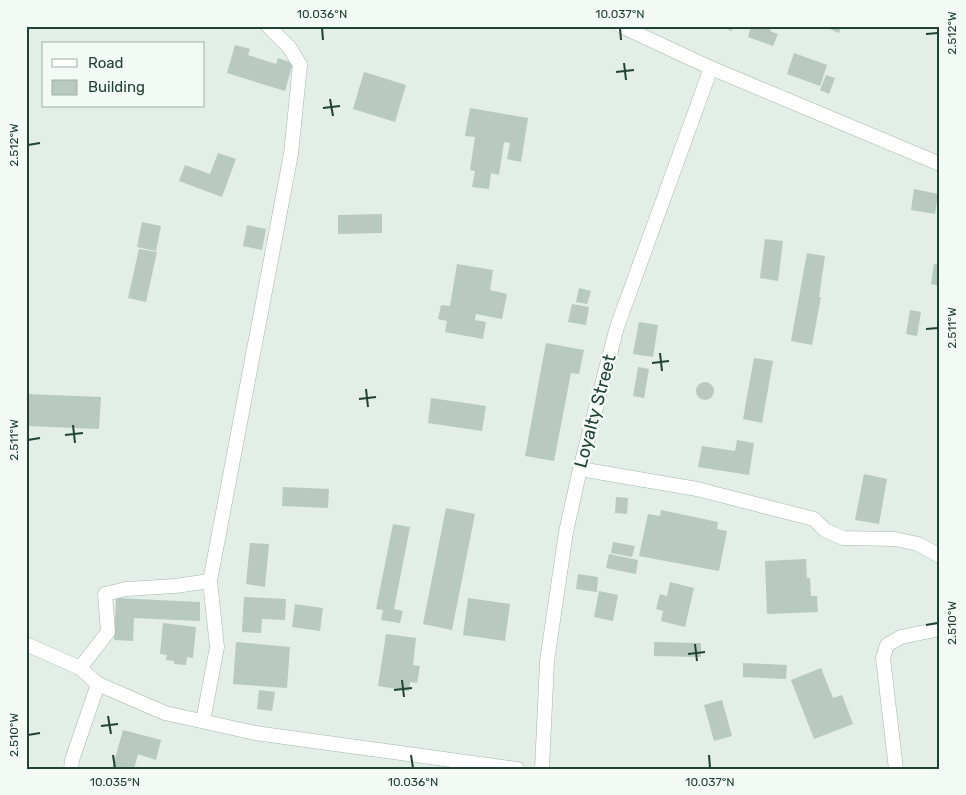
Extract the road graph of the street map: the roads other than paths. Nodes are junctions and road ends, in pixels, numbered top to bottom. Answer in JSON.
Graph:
{"nodes":[{"id":1,"x":268,"y":26,"type":"edge"},
{"id":2,"x":621,"y":26,"type":"edge"},
{"id":3,"x":711,"y":68,"type":"junction"},
{"id":4,"x":940,"y":164,"type":"edge"},
{"id":5,"x":580,"y":469,"type":"junction"},
{"id":6,"x":940,"y":556,"type":"edge"},
{"id":7,"x":210,"y":581,"type":"junction"},
{"id":8,"x":940,"y":629,"type":"edge"},
{"id":9,"x":26,"y":644,"type":"edge"},
{"id":10,"x":80,"y":668,"type":"junction"},
{"id":11,"x":98,"y":684,"type":"junction"},
{"id":12,"x":203,"y":721,"type":"junction"},
{"id":13,"x":71,"y":769,"type":"edge"},
{"id":14,"x":517,"y":769,"type":"edge"},
{"id":15,"x":542,"y":769,"type":"edge"},
{"id":16,"x":896,"y":769,"type":"edge"}],
"edges":[{"from":1,"to":7,"type":"street"},
{"from":2,"to":3,"type":"street"},
{"from":3,"to":4,"type":"street"},
{"from":3,"to":5,"type":"street","name":"Loyalty Street"},
{"from":5,"to":6,"type":"street"},
{"from":5,"to":15,"type":"street","name":"Loyalty Street"},
{"from":7,"to":10,"type":"street"},
{"from":7,"to":12,"type":"street"},
{"from":8,"to":16,"type":"street"},
{"from":9,"to":10,"type":"street"},
{"from":10,"to":11,"type":"street"},
{"from":11,"to":12,"type":"street"},
{"from":11,"to":13,"type":"street"},
{"from":12,"to":14,"type":"street"}]}
